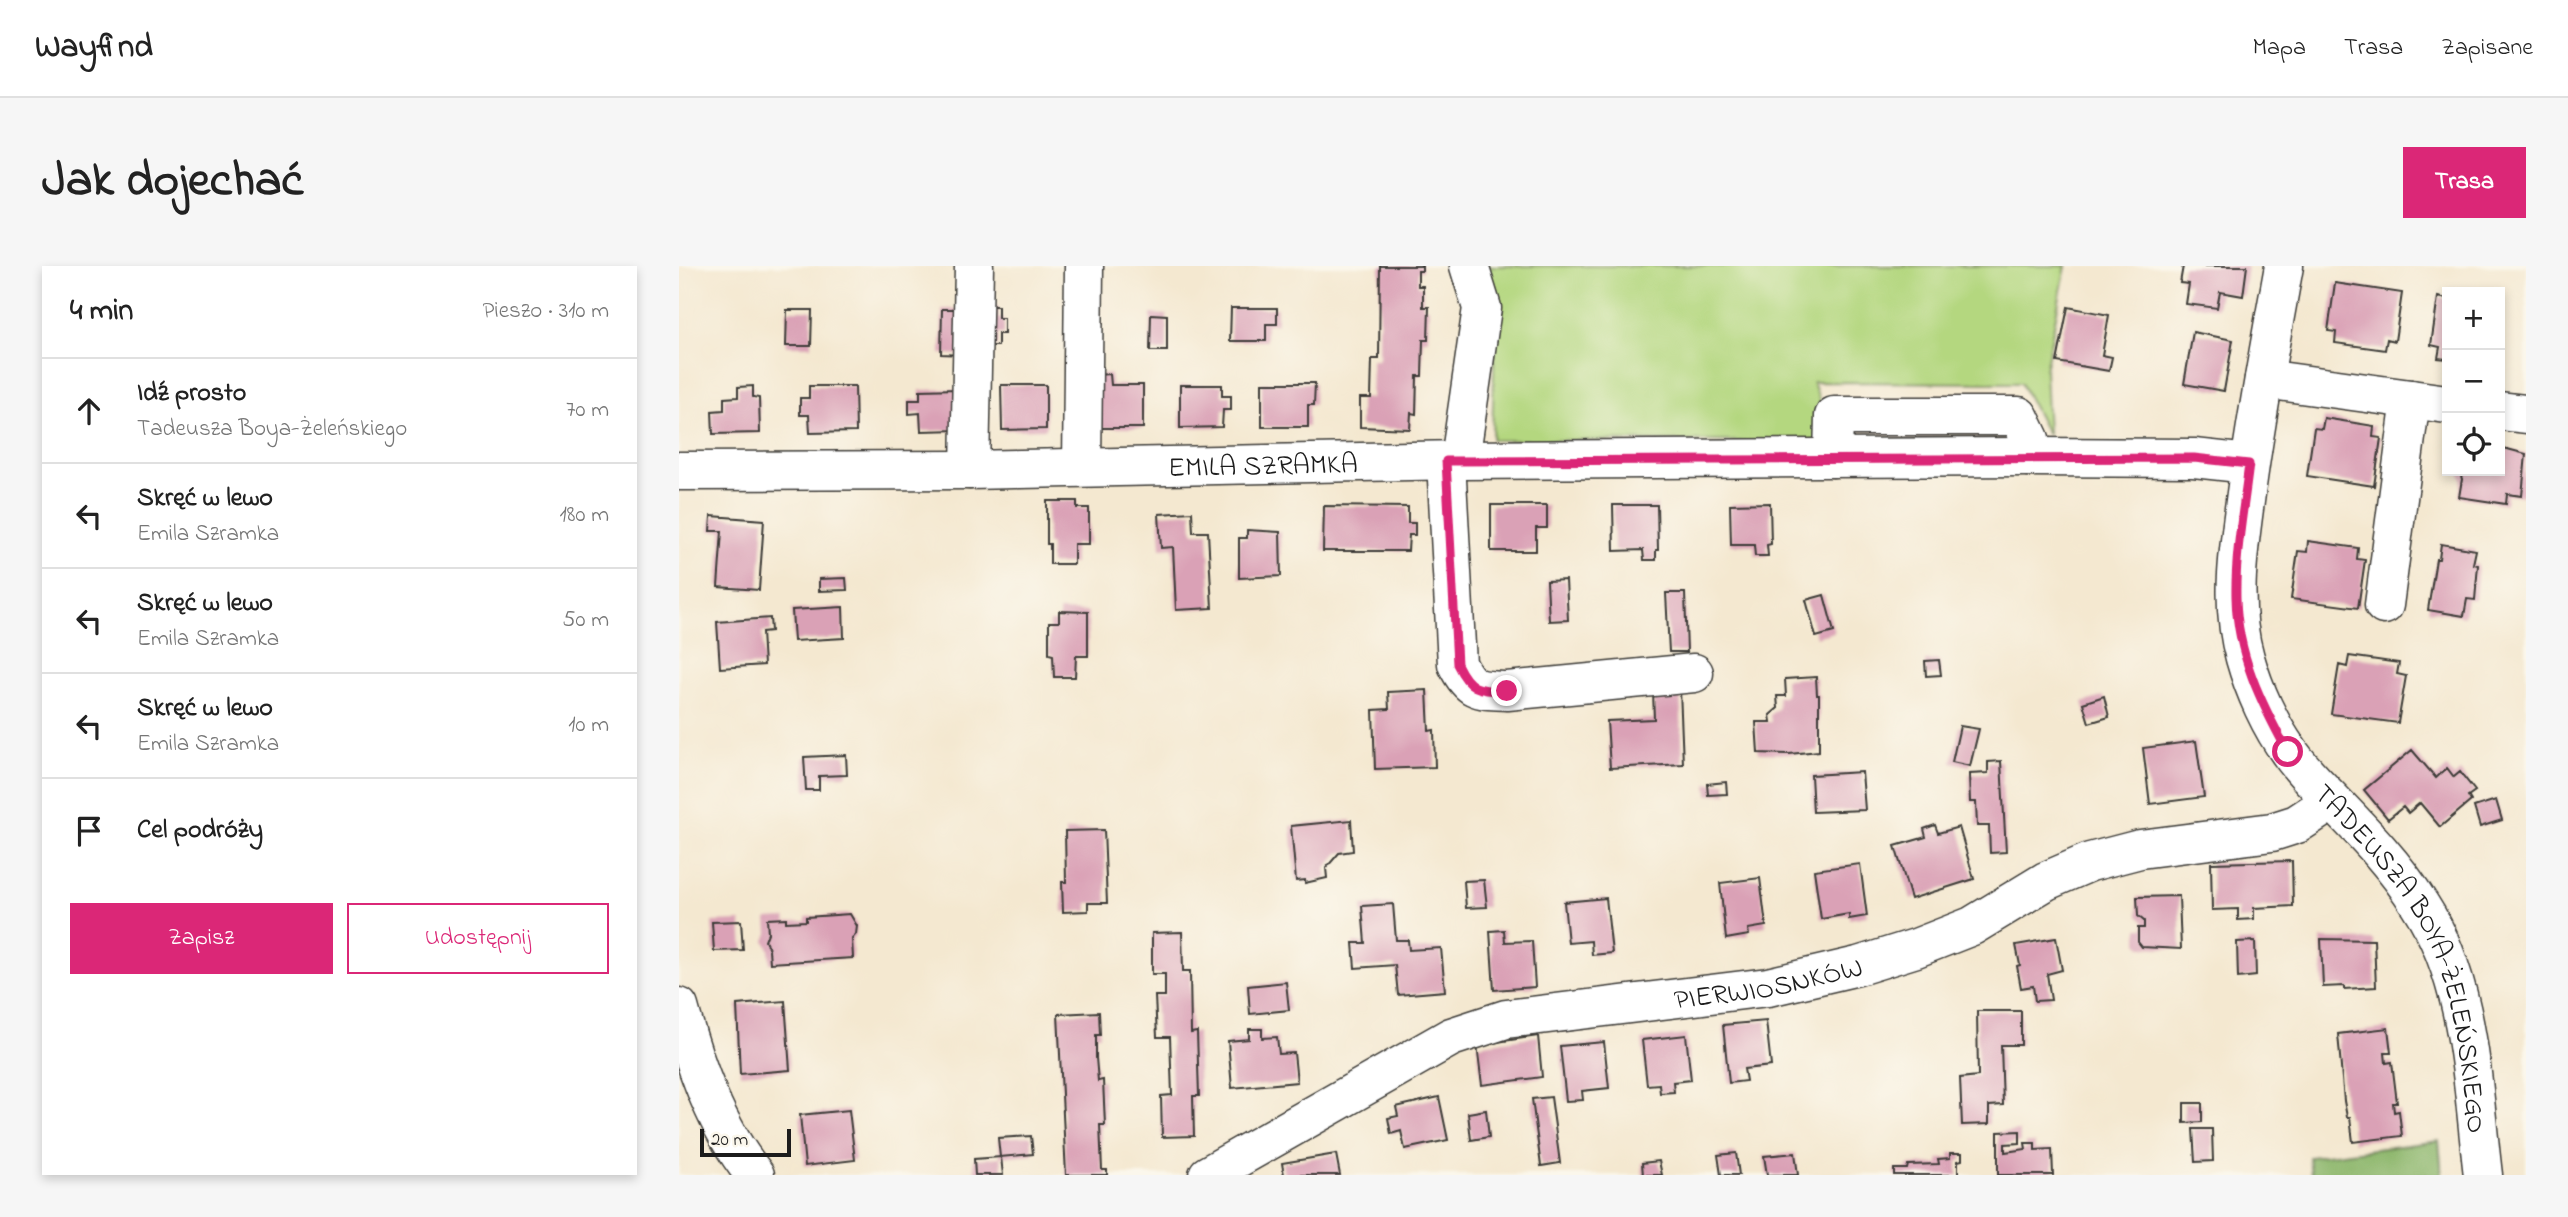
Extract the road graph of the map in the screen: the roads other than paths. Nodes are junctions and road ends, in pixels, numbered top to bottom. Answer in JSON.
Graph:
{"nodes":[{"id":1,"x":974,"y":266,"type":"edge"},
{"id":2,"x":1084,"y":266,"type":"edge"},
{"id":3,"x":1469,"y":266,"type":"edge"},
{"id":4,"x":2284,"y":266,"type":"edge"},
{"id":5,"x":2264,"y":379,"type":"junction"},
{"id":6,"x":2429,"y":401,"type":"edge"},
{"id":7,"x":2505,"y":412,"type":"edge"},
{"id":8,"x":2526,"y":414,"type":"edge"},
{"id":9,"x":1453,"y":460,"type":"junction"},
{"id":10,"x":2249,"y":464,"type":"junction"},
{"id":11,"x":1082,"y":467,"type":"junction"},
{"id":12,"x":970,"y":470,"type":"junction"},
{"id":13,"x":679,"y":471,"type":"edge"},
{"id":14,"x":2384,"y":605,"type":"dead end"},
{"id":15,"x":1694,"y":673,"type":"dead end"},
{"id":16,"x":2332,"y":801,"type":"junction"},
{"id":17,"x":679,"y":1007,"type":"edge"},
{"id":18,"x":686,"y":1062,"type":"edge"},
{"id":19,"x":755,"y":1175,"type":"edge"},
{"id":20,"x":1207,"y":1175,"type":"edge"},
{"id":21,"x":2483,"y":1175,"type":"edge"}],
"edges":[{"from":1,"to":12,"type":"street"},
{"from":2,"to":11,"type":"street"},
{"from":3,"to":9,"type":"street"},
{"from":4,"to":5,"type":"street","name":"TADEUSZA BOYA-ŻELEŃSKIEGO"},
{"from":5,"to":6,"type":"street"},
{"from":5,"to":10,"type":"street","name":"TADEUSZA BOYA-ŻELEŃSKIEGO"},
{"from":6,"to":14,"type":"street"},
{"from":7,"to":8,"type":"street"},
{"from":9,"to":10,"type":"street","name":"EMILA SZRAMKA"},
{"from":9,"to":11,"type":"street","name":"EMILA SZRAMKA"},
{"from":9,"to":15,"type":"street"},
{"from":10,"to":16,"type":"street","name":"TADEUSZA BOYA-ŻELEŃSKIEGO"},
{"from":11,"to":12,"type":"street","name":"EMILA SZRAMKA"},
{"from":12,"to":13,"type":"street","name":"EMILA SZRAMKA"},
{"from":16,"to":20,"type":"street","name":"PIERWIOSNKÓW"},
{"from":16,"to":21,"type":"street","name":"TADEUSZA BOYA-ŻELEŃSKIEGO"},
{"from":17,"to":18,"type":"street"},
{"from":18,"to":19,"type":"street"}]}
